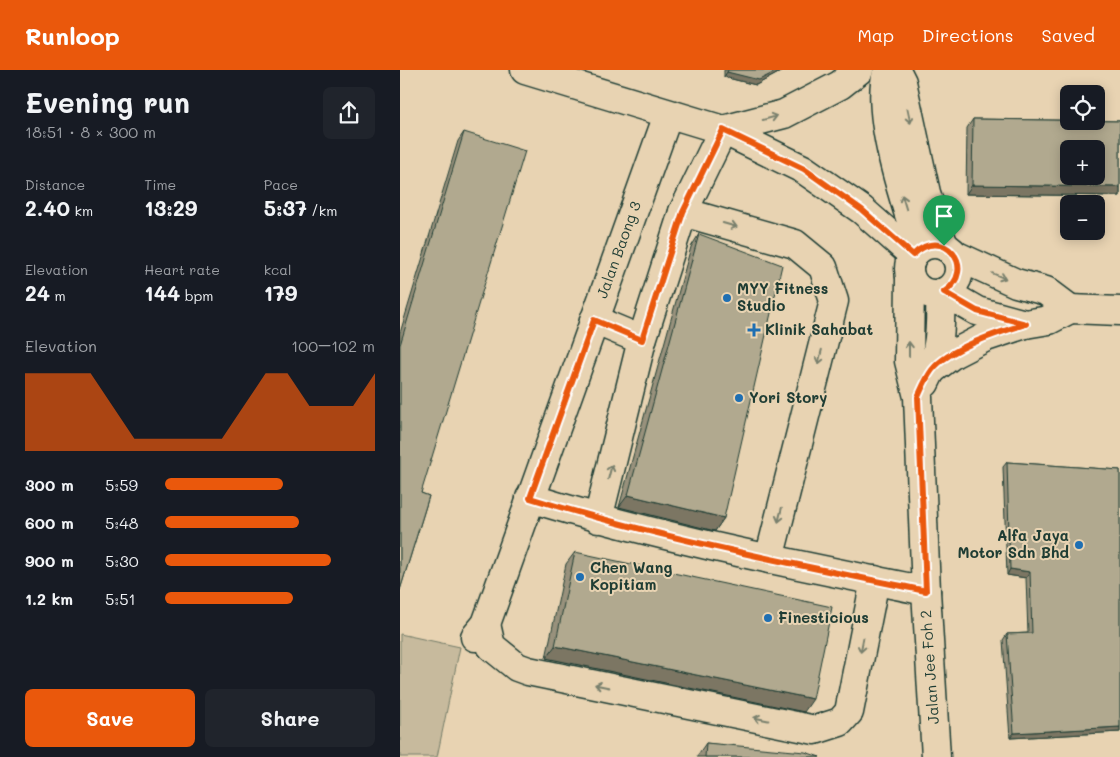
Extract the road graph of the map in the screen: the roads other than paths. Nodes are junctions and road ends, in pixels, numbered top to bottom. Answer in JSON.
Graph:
{"nodes":[{"id":1,"x":525,"y":70,"type":"edge"},
{"id":2,"x":859,"y":70,"type":"edge"},
{"id":3,"x":888,"y":70,"type":"edge"},
{"id":4,"x":896,"y":70,"type":"edge"},
{"id":5,"x":668,"y":115,"type":"junction"},
{"id":6,"x":723,"y":130,"type":"junction"},
{"id":7,"x":683,"y":212,"type":"junction"},
{"id":8,"x":928,"y":256,"type":"junction"},
{"id":9,"x":942,"y":293,"type":"junction"},
{"id":10,"x":1070,"y":309,"type":"junction"},
{"id":11,"x":1120,"y":311,"type":"edge"},
{"id":12,"x":594,"y":320,"type":"junction"},
{"id":13,"x":1026,"y":324,"type":"junction"},
{"id":14,"x":642,"y":340,"type":"junction"},
{"id":15,"x":933,"y":369,"type":"junction"},
{"id":16,"x":918,"y":397,"type":"junction"},
{"id":17,"x":530,"y":498,"type":"junction"},
{"id":18,"x":598,"y":519,"type":"junction"},
{"id":19,"x":770,"y":559,"type":"junction"},
{"id":20,"x":874,"y":580,"type":"junction"},
{"id":21,"x":926,"y":591,"type":"junction"},
{"id":22,"x":936,"y":757,"type":"edge"}],
"edges":[{"from":1,"to":5,"type":"street"},
{"from":6,"to":2,"type":"street","one_way":true},
{"from":8,"to":3,"type":"street","one_way":true},
{"from":4,"to":8,"type":"street","one_way":true},
{"from":5,"to":6,"type":"street"},
{"from":5,"to":12,"type":"street","name":"Jalan Baong 3"},
{"from":6,"to":7,"type":"street"},
{"from":6,"to":8,"type":"street"},
{"from":7,"to":14,"type":"street"},
{"from":7,"to":19,"type":"street","one_way":true},
{"from":8,"to":9,"type":"street"},
{"from":8,"to":9,"type":"street"},
{"from":8,"to":10,"type":"street","one_way":true},
{"from":16,"to":8,"type":"street","name":"Jalan Jee Foh 2","one_way":true},
{"from":9,"to":13,"type":"street"},
{"from":9,"to":15,"type":"street"},
{"from":10,"to":11,"type":"street"},
{"from":10,"to":13,"type":"street"},
{"from":12,"to":14,"type":"street"},
{"from":12,"to":17,"type":"street","name":"Jalan Baong 3"},
{"from":13,"to":15,"type":"street"},
{"from":18,"to":14,"type":"street","one_way":true},
{"from":15,"to":16,"type":"street"},
{"from":16,"to":21,"type":"street","name":"Jalan Jee Foh 2"},
{"from":17,"to":18,"type":"street"},
{"from":20,"to":17,"type":"street","name":"Jalan Baong 3","one_way":true},
{"from":18,"to":19,"type":"street"},
{"from":19,"to":20,"type":"street"},
{"from":20,"to":21,"type":"street"},
{"from":21,"to":22,"type":"street","name":"Jalan Jee Foh 2"}]}
